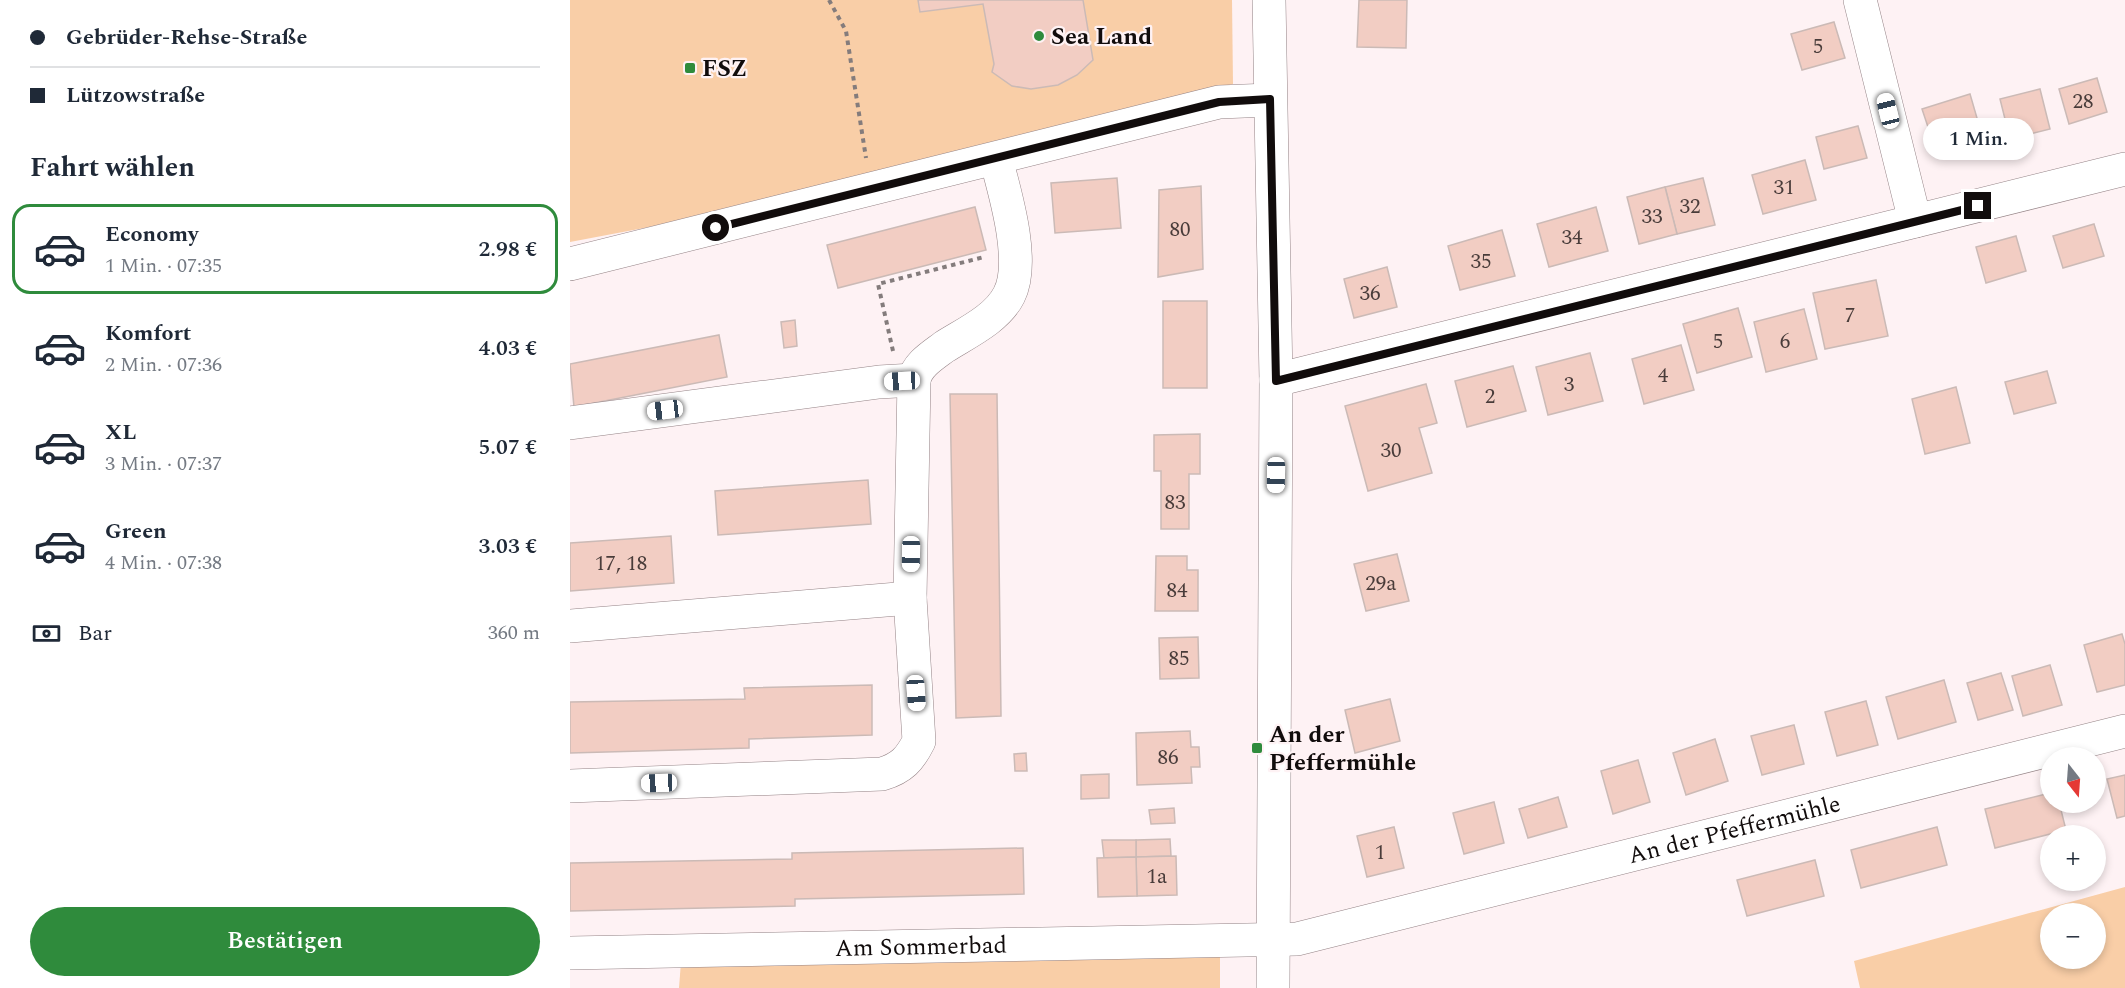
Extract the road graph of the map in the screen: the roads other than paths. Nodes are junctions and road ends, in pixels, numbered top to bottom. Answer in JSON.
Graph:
{"nodes":[{"id":1,"x":1269,"y":0,"type":"edge"},
{"id":2,"x":1860,"y":0,"type":"edge"},
{"id":3,"x":1270,"y":99,"type":"junction"},
{"id":4,"x":996,"y":159,"type":"junction"},
{"id":5,"x":2125,"y":169,"type":"edge"},
{"id":6,"x":1915,"y":221,"type":"junction"},
{"id":7,"x":570,"y":264,"type":"edge"},
{"id":8,"x":911,"y":378,"type":"junction"},
{"id":9,"x":1276,"y":381,"type":"junction"},
{"id":10,"x":570,"y":423,"type":"edge"},
{"id":11,"x":910,"y":598,"type":"junction"},
{"id":12,"x":570,"y":626,"type":"edge"},
{"id":13,"x":2125,"y":730,"type":"edge"},
{"id":14,"x":570,"y":786,"type":"edge"},
{"id":15,"x":1273,"y":940,"type":"junction"},
{"id":16,"x":570,"y":953,"type":"edge"},
{"id":17,"x":1273,"y":988,"type":"edge"}],
"edges":[{"from":1,"to":3,"type":"street"},
{"from":2,"to":6,"type":"street"},
{"from":3,"to":4,"type":"street"},
{"from":3,"to":9,"type":"street"},
{"from":4,"to":7,"type":"street"},
{"from":4,"to":8,"type":"street"},
{"from":5,"to":6,"type":"street"},
{"from":6,"to":9,"type":"street"},
{"from":8,"to":10,"type":"street"},
{"from":8,"to":11,"type":"street"},
{"from":9,"to":15,"type":"street"},
{"from":11,"to":12,"type":"street"},
{"from":11,"to":14,"type":"street"},
{"from":13,"to":15,"type":"street","name":"An der Pfeffermühle"},
{"from":15,"to":16,"type":"street","name":"Am Sommerbad"},
{"from":15,"to":17,"type":"street"}]}
